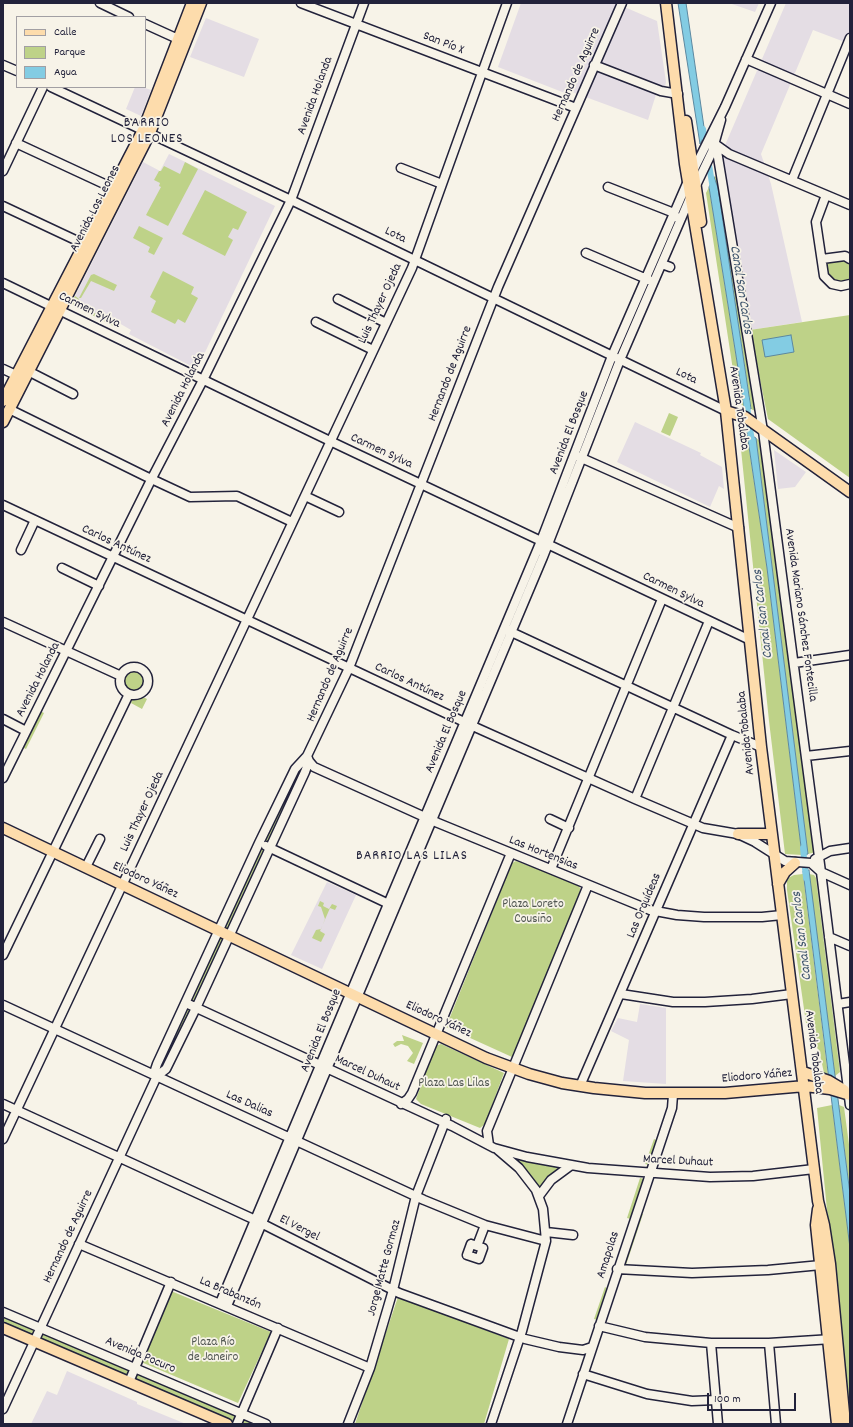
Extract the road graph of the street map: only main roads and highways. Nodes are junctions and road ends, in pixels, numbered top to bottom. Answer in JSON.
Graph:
{"nodes":[{"id":1,"x":192,"y":3,"type":"edge"},
{"id":2,"x":200,"y":3,"type":"edge"},
{"id":3,"x":666,"y":3,"type":"edge"},
{"id":4,"x":181,"y":44,"type":"junction"},
{"id":5,"x":678,"y":94,"type":"junction"},
{"id":6,"x":146,"y":132,"type":"junction"},
{"id":7,"x":692,"y":184,"type":"junction"},
{"id":8,"x":702,"y":263,"type":"junction"},
{"id":9,"x":55,"y":307,"type":"junction"},
{"id":10,"x":3,"y":401,"type":"edge"},
{"id":11,"x":726,"y":411,"type":"junction"},
{"id":12,"x":3,"y":422,"type":"edge"},
{"id":13,"x":850,"y":492,"type":"edge"},
{"id":14,"x":3,"y":828,"type":"edge"},
{"id":15,"x":738,"y":834,"type":"road end"},
{"id":16,"x":772,"y":834,"type":"junction"},
{"id":17,"x":804,"y":863,"type":"road end"},
{"id":18,"x":778,"y":884,"type":"junction"},
{"id":19,"x":803,"y":1072,"type":"junction"},
{"id":20,"x":805,"y":1086,"type":"junction"},
{"id":21,"x":846,"y":1092,"type":"edge"},
{"id":22,"x":818,"y":1201,"type":"junction"},
{"id":23,"x":3,"y":1328,"type":"edge"},
{"id":24,"x":833,"y":1339,"type":"junction"},
{"id":25,"x":227,"y":1424,"type":"edge"},
{"id":26,"x":838,"y":1424,"type":"edge"},
{"id":27,"x":845,"y":1424,"type":"edge"}],
"edges":[{"from":1,"to":4,"type":"main road","name":"Avenida Los Leones"},
{"from":2,"to":4,"type":"main road","name":"Avenida Los Leones"},
{"from":3,"to":5,"type":"main road","name":"Avenida Tobalaba"},
{"from":4,"to":6,"type":"main road","name":"Avenida Los Leones"},
{"from":5,"to":7,"type":"main road","name":"Avenida Tobalaba"},
{"from":5,"to":7,"type":"main road","name":"Avenida Tobalaba"},
{"from":6,"to":9,"type":"main road","name":"Avenida Los Leones"},
{"from":6,"to":9,"type":"main road","name":"Avenida Los Leones"},
{"from":7,"to":8,"type":"main road","name":"Avenida Tobalaba"},
{"from":7,"to":8,"type":"main road","name":"Avenida Tobalaba"},
{"from":8,"to":11,"type":"main road","name":"Avenida Tobalaba"},
{"from":9,"to":10,"type":"main road","name":"Avenida Los Leones"},
{"from":9,"to":12,"type":"main road","name":"Avenida Los Leones"},
{"from":11,"to":13,"type":"main road","name":"Lota"},
{"from":11,"to":16,"type":"main road","name":"Avenida Tobalaba"},
{"from":14,"to":20,"type":"main road","name":"Eliodoro Yáñez"},
{"from":15,"to":16,"type":"main road"},
{"from":16,"to":18,"type":"main road","name":"Avenida Tobalaba"},
{"from":17,"to":18,"type":"main road"},
{"from":18,"to":19,"type":"main road","name":"Avenida Tobalaba"},
{"from":19,"to":20,"type":"main road","name":"Avenida Tobalaba"},
{"from":19,"to":21,"type":"main road"},
{"from":20,"to":21,"type":"main road","name":"Eliodoro Yáñez"},
{"from":20,"to":22,"type":"main road","name":"Avenida Tobalaba"},
{"from":22,"to":24,"type":"main road","name":"Avenida Tobalaba"},
{"from":22,"to":24,"type":"main road","name":"Avenida Tobalaba"},
{"from":23,"to":25,"type":"main road"},
{"from":24,"to":26,"type":"main road","name":"Avenida Tobalaba"},
{"from":24,"to":27,"type":"main road","name":"Avenida Tobalaba"}]}
